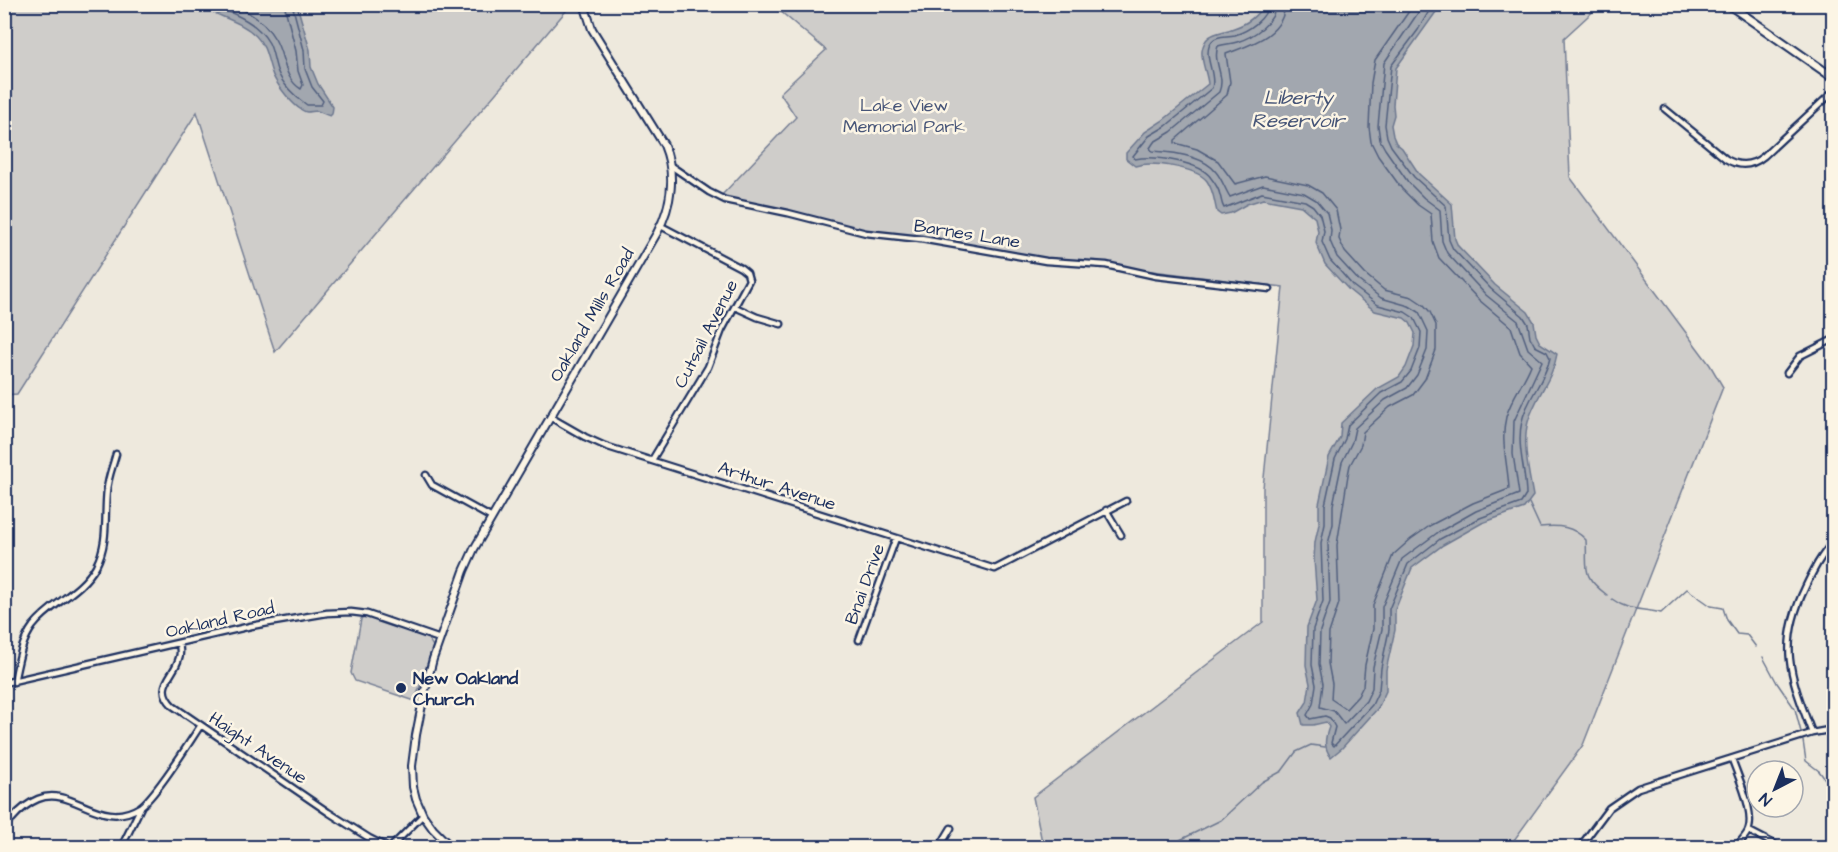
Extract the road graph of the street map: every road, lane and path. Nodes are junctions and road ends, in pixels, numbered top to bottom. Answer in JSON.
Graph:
{"nodes":[{"id":1,"x":584,"y":4,"type":"edge"},
{"id":2,"x":1728,"y":4,"type":"edge"},
{"id":3,"x":1833,"y":78,"type":"edge"},
{"id":4,"x":1833,"y":91,"type":"edge"},
{"id":5,"x":1665,"y":109,"type":"dead end"},
{"id":6,"x":670,"y":166,"type":"junction"},
{"id":7,"x":661,"y":226,"type":"junction"},
{"id":8,"x":1270,"y":289,"type":"dead end"},
{"id":9,"x":735,"y":308,"type":"junction"},
{"id":10,"x":782,"y":324,"type":"dead end"},
{"id":11,"x":1833,"y":339,"type":"edge"},
{"id":12,"x":1787,"y":373,"type":"dead end"},
{"id":13,"x":550,"y":417,"type":"junction"},
{"id":14,"x":116,"y":454,"type":"dead end"},
{"id":15,"x":652,"y":460,"type":"junction"},
{"id":16,"x":426,"y":476,"type":"dead end"},
{"id":17,"x":1126,"y":501,"type":"dead end"},
{"id":18,"x":1106,"y":510,"type":"junction"},
{"id":19,"x":492,"y":518,"type":"junction"},
{"id":20,"x":1121,"y":535,"type":"dead end"},
{"id":21,"x":896,"y":538,"type":"junction"},
{"id":22,"x":1833,"y":541,"type":"edge"},
{"id":23,"x":440,"y":639,"type":"junction"},
{"id":24,"x":859,"y":639,"type":"dead end"},
{"id":25,"x":179,"y":643,"type":"junction"},
{"id":26,"x":14,"y":682,"type":"junction"},
{"id":27,"x":4,"y":683,"type":"edge"},
{"id":28,"x":201,"y":725,"type":"junction"},
{"id":29,"x":1833,"y":729,"type":"edge"},
{"id":30,"x":1812,"y":733,"type":"junction"},
{"id":31,"x":1732,"y":759,"type":"junction"},
{"id":32,"x":142,"y":805,"type":"junction"},
{"id":33,"x":423,"y":815,"type":"junction"},
{"id":34,"x":12,"y":819,"type":"dead end"},
{"id":35,"x":951,"y":828,"type":"dead end"},
{"id":36,"x":1749,"y":831,"type":"junction"},
{"id":37,"x":1778,"y":846,"type":"edge"},
{"id":38,"x":121,"y":848,"type":"edge"},
{"id":39,"x":390,"y":848,"type":"edge"},
{"id":40,"x":452,"y":848,"type":"edge"},
{"id":41,"x":939,"y":848,"type":"edge"},
{"id":42,"x":1580,"y":848,"type":"edge"},
{"id":43,"x":1735,"y":848,"type":"edge"}],
"edges":[{"from":1,"to":6,"type":"street","name":"Oakland Mills Road"},
{"from":2,"to":3,"type":"main road"},
{"from":4,"to":5,"type":"street"},
{"from":6,"to":7,"type":"street","name":"Oakland Mills Road"},
{"from":6,"to":8,"type":"street","name":"Barnes Lane"},
{"from":7,"to":9,"type":"street","name":"Cutsail Avenue"},
{"from":7,"to":13,"type":"street","name":"Oakland Mills Road"},
{"from":9,"to":10,"type":"street"},
{"from":9,"to":15,"type":"street","name":"Cutsail Avenue"},
{"from":11,"to":12,"type":"street"},
{"from":13,"to":15,"type":"street","name":"Arthur Avenue"},
{"from":13,"to":19,"type":"street","name":"Oakland Mills Road"},
{"from":14,"to":26,"type":"street"},
{"from":15,"to":21,"type":"street","name":"Arthur Avenue"},
{"from":16,"to":19,"type":"street"},
{"from":17,"to":18,"type":"street"},
{"from":18,"to":20,"type":"street"},
{"from":18,"to":21,"type":"street","name":"Arthur Avenue"},
{"from":19,"to":23,"type":"street","name":"Oakland Mills Road"},
{"from":21,"to":24,"type":"street","name":"Bnai Drive"},
{"from":22,"to":30,"type":"street"},
{"from":23,"to":25,"type":"street","name":"Oakland Road"},
{"from":23,"to":33,"type":"street","name":"Oakland Mills Road"},
{"from":25,"to":26,"type":"street","name":"Oakland Road"},
{"from":25,"to":28,"type":"street","name":"Haight Avenue"},
{"from":26,"to":27,"type":"street","name":"Oakland Road"},
{"from":28,"to":32,"type":"street"},
{"from":28,"to":39,"type":"street","name":"Haight Avenue"},
{"from":29,"to":30,"type":"street"},
{"from":30,"to":31,"type":"street"},
{"from":31,"to":36,"type":"street"},
{"from":31,"to":42,"type":"street"},
{"from":32,"to":34,"type":"street"},
{"from":32,"to":38,"type":"street"},
{"from":33,"to":39,"type":"street"},
{"from":33,"to":40,"type":"street"},
{"from":35,"to":41,"type":"street"},
{"from":36,"to":37,"type":"street"},
{"from":36,"to":43,"type":"street"}]}
